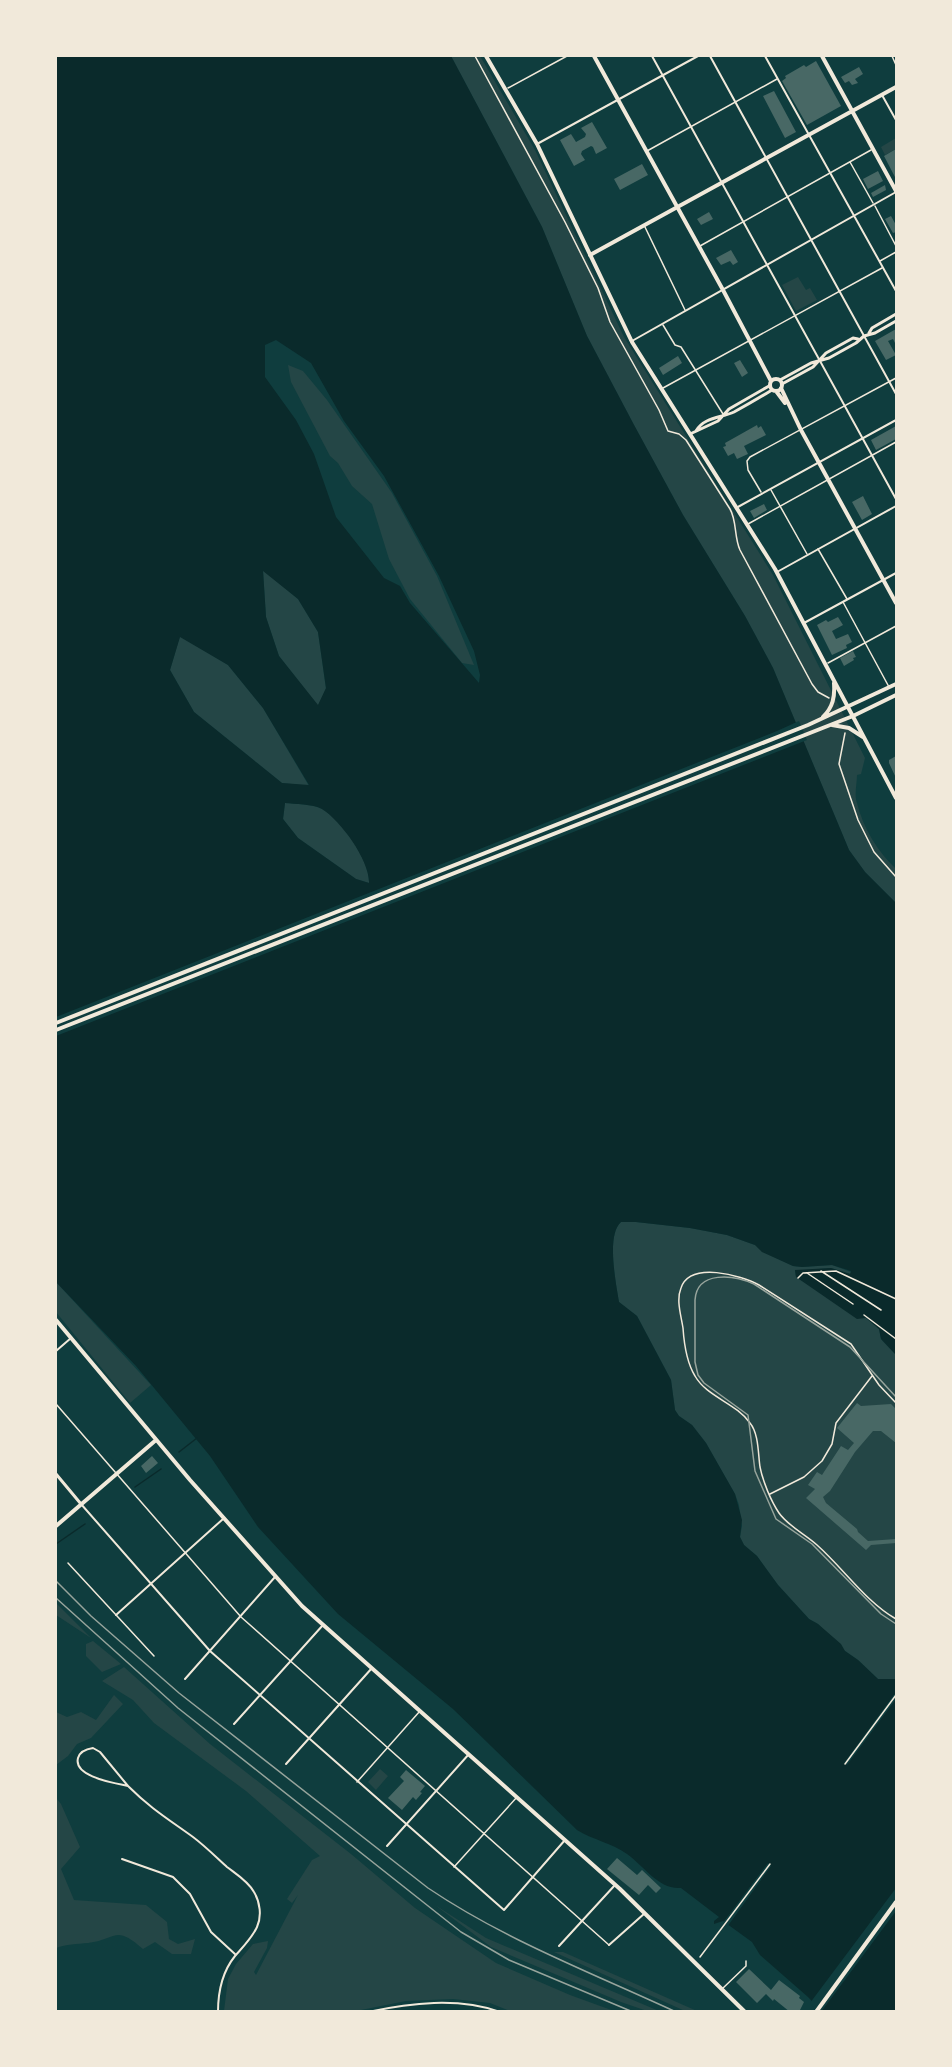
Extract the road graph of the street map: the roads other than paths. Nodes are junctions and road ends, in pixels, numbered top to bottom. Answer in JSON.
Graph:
{"nodes":[{"id":1,"x":486,"y":56,"type":"edge"},
{"id":2,"x":567,"y":56,"type":"edge"},
{"id":3,"x":594,"y":56,"type":"edge"},
{"id":4,"x":652,"y":56,"type":"edge"},
{"id":5,"x":698,"y":56,"type":"edge"},
{"id":6,"x":710,"y":56,"type":"edge"},
{"id":7,"x":765,"y":56,"type":"edge"},
{"id":8,"x":822,"y":56,"type":"edge"},
{"id":9,"x":892,"y":56,"type":"edge"},
{"id":10,"x":897,"y":64,"type":"edge"},
{"id":11,"x":663,"y":75,"type":"junction"},
{"id":12,"x":777,"y":79,"type":"junction"},
{"id":13,"x":897,"y":87,"type":"edge"},
{"id":14,"x":505,"y":90,"type":"junction"},
{"id":15,"x":882,"y":95,"type":"junction"},
{"id":16,"x":618,"y":100,"type":"junction"},
{"id":17,"x":735,"y":102,"type":"junction"},
{"id":18,"x":852,"y":111,"type":"junction"},
{"id":19,"x":897,"y":120,"type":"edge"},
{"id":20,"x":690,"y":127,"type":"junction"},
{"id":21,"x":809,"y":135,"type":"junction"},
{"id":22,"x":537,"y":144,"type":"junction"},
{"id":23,"x":873,"y":149,"type":"junction"},
{"id":24,"x":646,"y":151,"type":"junction"},
{"id":25,"x":766,"y":159,"type":"junction"},
{"id":26,"x":850,"y":162,"type":"junction"},
{"id":27,"x":831,"y":173,"type":"junction"},
{"id":28,"x":721,"y":183,"type":"junction"},
{"id":29,"x":897,"y":192,"type":"edge"},
{"id":30,"x":788,"y":198,"type":"junction"},
{"id":31,"x":874,"y":205,"type":"junction"},
{"id":32,"x":677,"y":207,"type":"junction"},
{"id":33,"x":855,"y":216,"type":"junction"},
{"id":34,"x":744,"y":222,"type":"junction"},
{"id":35,"x":644,"y":225,"type":"junction"},
{"id":36,"x":811,"y":240,"type":"junction"},
{"id":37,"x":897,"y":246,"type":"edge"},
{"id":38,"x":699,"y":247,"type":"junction"},
{"id":39,"x":897,"y":252,"type":"edge"},
{"id":40,"x":590,"y":255,"type":"junction"},
{"id":41,"x":879,"y":261,"type":"junction"},
{"id":42,"x":767,"y":265,"type":"junction"},
{"id":43,"x":883,"y":267,"type":"junction"},
{"id":44,"x":723,"y":290,"type":"junction"},
{"id":45,"x":840,"y":291,"type":"junction"},
{"id":46,"x":897,"y":291,"type":"edge"},
{"id":47,"x":686,"y":311,"type":"junction"},
{"id":48,"x":795,"y":315,"type":"junction"},
{"id":49,"x":897,"y":315,"type":"edge"},
{"id":50,"x":897,"y":321,"type":"edge"},
{"id":51,"x":663,"y":324,"type":"junction"},
{"id":52,"x":869,"y":333,"type":"junction"},
{"id":53,"x":864,"y":336,"type":"junction"},
{"id":54,"x":750,"y":340,"type":"junction"},
{"id":55,"x":632,"y":342,"type":"junction"},
{"id":56,"x":820,"y":360,"type":"junction"},
{"id":57,"x":695,"y":370,"type":"junction"},
{"id":58,"x":897,"y":378,"type":"edge"},
{"id":59,"x":890,"y":381,"type":"junction"},
{"id":60,"x":776,"y":385,"type":"junction"},
{"id":61,"x":661,"y":389,"type":"junction"},
{"id":62,"x":897,"y":394,"type":"edge"},
{"id":63,"x":845,"y":406,"type":"junction"},
{"id":64,"x":724,"y":415,"type":"junction"},
{"id":65,"x":897,"y":420,"type":"edge"},
{"id":66,"x":801,"y":430,"type":"junction"},
{"id":67,"x":690,"y":434,"type":"junction"},
{"id":68,"x":863,"y":438,"type":"junction"},
{"id":69,"x":897,"y":442,"type":"edge"},
{"id":70,"x":873,"y":456,"type":"junction"},
{"id":71,"x":818,"y":462,"type":"junction"},
{"id":72,"x":828,"y":481,"type":"junction"},
{"id":73,"x":771,"y":489,"type":"junction"},
{"id":74,"x":762,"y":493,"type":"junction"},
{"id":75,"x":897,"y":499,"type":"edge"},
{"id":76,"x":780,"y":506,"type":"junction"},
{"id":77,"x":897,"y":506,"type":"edge"},
{"id":78,"x":736,"y":508,"type":"junction"},
{"id":79,"x":747,"y":525,"type":"junction"},
{"id":80,"x":855,"y":529,"type":"junction"},
{"id":81,"x":818,"y":549,"type":"junction"},
{"id":82,"x":807,"y":555,"type":"junction"},
{"id":83,"x":777,"y":572,"type":"junction"},
{"id":84,"x":897,"y":573,"type":"edge"},
{"id":85,"x":884,"y":580,"type":"junction"},
{"id":86,"x":847,"y":600,"type":"junction"},
{"id":87,"x":843,"y":602,"type":"junction"},
{"id":88,"x":897,"y":603,"type":"edge"},
{"id":89,"x":803,"y":624,"type":"junction"},
{"id":90,"x":897,"y":626,"type":"edge"},
{"id":91,"x":865,"y":642,"type":"junction"},
{"id":92,"x":824,"y":664,"type":"junction"},
{"id":93,"x":833,"y":679,"type":"junction"},
{"id":94,"x":897,"y":684,"type":"edge"},
{"id":95,"x":890,"y":688,"type":"junction"},
{"id":96,"x":896,"y":697,"type":"edge"},
{"id":97,"x":848,"y":708,"type":"junction"},
{"id":98,"x":853,"y":716,"type":"junction"},
{"id":99,"x":818,"y":721,"type":"junction"},
{"id":100,"x":825,"y":726,"type":"junction"},
{"id":101,"x":865,"y":739,"type":"junction"},
{"id":102,"x":897,"y":798,"type":"edge"},
{"id":103,"x":56,"y":1023,"type":"edge"},
{"id":104,"x":56,"y":1030,"type":"edge"},
{"id":105,"x":56,"y":1320,"type":"edge"},
{"id":106,"x":70,"y":1338,"type":"junction"},
{"id":107,"x":56,"y":1351,"type":"edge"},
{"id":108,"x":873,"y":1375,"type":"junction"},
{"id":109,"x":897,"y":1403,"type":"edge"},
{"id":110,"x":56,"y":1404,"type":"edge"},
{"id":111,"x":156,"y":1440,"type":"junction"},
{"id":112,"x":56,"y":1474,"type":"edge"},
{"id":113,"x":116,"y":1474,"type":"junction"},
{"id":114,"x":770,"y":1494,"type":"junction"},
{"id":115,"x":81,"y":1504,"type":"junction"},
{"id":116,"x":223,"y":1519,"type":"junction"},
{"id":117,"x":56,"y":1526,"type":"edge"},
{"id":118,"x":185,"y":1553,"type":"junction"},
{"id":119,"x":69,"y":1563,"type":"dead end"},
{"id":120,"x":275,"y":1577,"type":"junction"},
{"id":121,"x":151,"y":1584,"type":"junction"},
{"id":122,"x":116,"y":1615,"type":"junction"},
{"id":123,"x":241,"y":1617,"type":"junction"},
{"id":124,"x":897,"y":1619,"type":"edge"},
{"id":125,"x":323,"y":1625,"type":"junction"},
{"id":126,"x":210,"y":1651,"type":"junction"},
{"id":127,"x":154,"y":1656,"type":"dead end"},
{"id":128,"x":290,"y":1660,"type":"junction"},
{"id":129,"x":372,"y":1668,"type":"junction"},
{"id":130,"x":185,"y":1679,"type":"dead end"},
{"id":131,"x":259,"y":1695,"type":"junction"},
{"id":132,"x":339,"y":1704,"type":"junction"},
{"id":133,"x":420,"y":1711,"type":"junction"},
{"id":134,"x":234,"y":1724,"type":"dead end"},
{"id":135,"x":308,"y":1738,"type":"junction"},
{"id":136,"x":387,"y":1747,"type":"junction"},
{"id":137,"x":469,"y":1754,"type":"junction"},
{"id":138,"x":286,"y":1764,"type":"dead end"},
{"id":139,"x":357,"y":1782,"type":"junction"},
{"id":140,"x":128,"y":1786,"type":"junction"},
{"id":141,"x":436,"y":1791,"type":"junction"},
{"id":142,"x":517,"y":1796,"type":"junction"},
{"id":143,"x":406,"y":1824,"type":"junction"},
{"id":144,"x":485,"y":1834,"type":"junction"},
{"id":145,"x":565,"y":1840,"type":"junction"},
{"id":146,"x":387,"y":1846,"type":"dead end"},
{"id":147,"x":122,"y":1859,"type":"dead end"},
{"id":148,"x":454,"y":1867,"type":"junction"},
{"id":149,"x":534,"y":1877,"type":"junction"},
{"id":150,"x":615,"y":1885,"type":"junction"},
{"id":151,"x":897,"y":1902,"type":"edge"},
{"id":152,"x":645,"y":1913,"type":"junction"},
{"id":153,"x":583,"y":1921,"type":"junction"},
{"id":154,"x":609,"y":1945,"type":"joint"},
{"id":155,"x":560,"y":1946,"type":"dead end"},
{"id":156,"x":236,"y":1955,"type":"junction"},
{"id":157,"x":746,"y":1961,"type":"dead end"},
{"id":158,"x":722,"y":1989,"type":"junction"},
{"id":159,"x":218,"y":2012,"type":"edge"},
{"id":160,"x":368,"y":2012,"type":"edge"},
{"id":161,"x":500,"y":2012,"type":"edge"},
{"id":162,"x":745,"y":2012,"type":"edge"},
{"id":163,"x":816,"y":2012,"type":"edge"}],
"edges":[{"from":1,"to":14,"type":"main road"},
{"from":2,"to":14,"type":"street"},
{"from":3,"to":16,"type":"main road"},
{"from":4,"to":11,"type":"street"},
{"from":5,"to":11,"type":"street"},
{"from":6,"to":17,"type":"street"},
{"from":7,"to":12,"type":"street"},
{"from":8,"to":18,"type":"main road"},
{"from":9,"to":10,"type":"street"},
{"from":11,"to":16,"type":"street"},
{"from":11,"to":20,"type":"street"},
{"from":12,"to":17,"type":"street"},
{"from":12,"to":21,"type":"street"},
{"from":13,"to":15,"type":"main road"},
{"from":14,"to":22,"type":"main road"},
{"from":15,"to":18,"type":"main road"},
{"from":15,"to":19,"type":"street"},
{"from":16,"to":22,"type":"street"},
{"from":16,"to":24,"type":"main road"},
{"from":17,"to":20,"type":"street"},
{"from":17,"to":25,"type":"street"},
{"from":18,"to":21,"type":"main road"},
{"from":18,"to":23,"type":"main road"},
{"from":20,"to":24,"type":"street"},
{"from":20,"to":28,"type":"street"},
{"from":21,"to":25,"type":"main road"},
{"from":21,"to":27,"type":"street"},
{"from":22,"to":40,"type":"main road"},
{"from":23,"to":26,"type":"street"},
{"from":23,"to":29,"type":"main road"},
{"from":24,"to":32,"type":"main road"},
{"from":25,"to":28,"type":"main road"},
{"from":25,"to":30,"type":"street"},
{"from":26,"to":27,"type":"street"},
{"from":26,"to":31,"type":"street"},
{"from":27,"to":30,"type":"street"},
{"from":27,"to":33,"type":"street"},
{"from":28,"to":32,"type":"main road"},
{"from":28,"to":34,"type":"street"},
{"from":29,"to":31,"type":"street"},
{"from":30,"to":34,"type":"street"},
{"from":30,"to":36,"type":"street"},
{"from":31,"to":33,"type":"street"},
{"from":31,"to":37,"type":"street"},
{"from":32,"to":35,"type":"main road"},
{"from":32,"to":38,"type":"main road"},
{"from":33,"to":36,"type":"street"},
{"from":33,"to":41,"type":"street"},
{"from":34,"to":38,"type":"street"},
{"from":34,"to":42,"type":"street"},
{"from":35,"to":40,"type":"main road"},
{"from":35,"to":47,"type":"street"},
{"from":36,"to":42,"type":"street"},
{"from":36,"to":45,"type":"street"},
{"from":38,"to":44,"type":"main road"},
{"from":39,"to":41,"type":"street"},
{"from":40,"to":55,"type":"main road"},
{"from":41,"to":43,"type":"street"},
{"from":42,"to":44,"type":"street"},
{"from":42,"to":48,"type":"street"},
{"from":43,"to":45,"type":"street"},
{"from":43,"to":46,"type":"street"},
{"from":44,"to":47,"type":"street"},
{"from":44,"to":54,"type":"main road"},
{"from":45,"to":48,"type":"street"},
{"from":45,"to":53,"type":"street"},
{"from":47,"to":51,"type":"street"},
{"from":48,"to":54,"type":"street"},
{"from":48,"to":56,"type":"street"},
{"from":49,"to":52,"type":"street"},
{"from":50,"to":52,"type":"street"},
{"from":51,"to":55,"type":"street"},
{"from":51,"to":57,"type":"street"},
{"from":52,"to":53,"type":"street"},
{"from":53,"to":56,"type":"street"},
{"from":53,"to":59,"type":"street"},
{"from":54,"to":57,"type":"street"},
{"from":54,"to":60,"type":"main road"},
{"from":55,"to":61,"type":"main road"},
{"from":56,"to":60,"type":"street"},
{"from":56,"to":63,"type":"street"},
{"from":57,"to":61,"type":"street"},
{"from":57,"to":64,"type":"street"},
{"from":58,"to":59,"type":"street"},
{"from":59,"to":62,"type":"street"},
{"from":59,"to":63,"type":"street"},
{"from":60,"to":64,"type":"street"},
{"from":60,"to":66,"type":"main road"},
{"from":61,"to":67,"type":"main road"},
{"from":63,"to":66,"type":"street"},
{"from":63,"to":68,"type":"street"},
{"from":64,"to":67,"type":"street"},
{"from":65,"to":68,"type":"street"},
{"from":66,"to":71,"type":"main road"},
{"from":66,"to":74,"type":"street"},
{"from":67,"to":78,"type":"main road"},
{"from":68,"to":70,"type":"street"},
{"from":68,"to":71,"type":"street"},
{"from":69,"to":70,"type":"street"},
{"from":70,"to":72,"type":"street"},
{"from":70,"to":75,"type":"street"},
{"from":71,"to":72,"type":"main road"},
{"from":71,"to":73,"type":"street"},
{"from":72,"to":76,"type":"street"},
{"from":72,"to":80,"type":"main road"},
{"from":73,"to":74,"type":"street"},
{"from":73,"to":76,"type":"street"},
{"from":74,"to":78,"type":"street"},
{"from":76,"to":79,"type":"street"},
{"from":76,"to":82,"type":"street"},
{"from":77,"to":80,"type":"street"},
{"from":78,"to":79,"type":"main road"},
{"from":79,"to":83,"type":"main road"},
{"from":80,"to":81,"type":"street"},
{"from":80,"to":85,"type":"main road"},
{"from":81,"to":82,"type":"street"},
{"from":81,"to":86,"type":"street"},
{"from":82,"to":83,"type":"street"},
{"from":83,"to":89,"type":"main road"},
{"from":84,"to":85,"type":"street"},
{"from":85,"to":86,"type":"street"},
{"from":85,"to":88,"type":"main road"},
{"from":86,"to":87,"type":"street"},
{"from":87,"to":89,"type":"street"},
{"from":87,"to":91,"type":"street"},
{"from":89,"to":92,"type":"main road"},
{"from":90,"to":91,"type":"street"},
{"from":91,"to":92,"type":"street"},
{"from":91,"to":95,"type":"street"},
{"from":92,"to":93,"type":"main road"},
{"from":93,"to":97,"type":"main road"},
{"from":93,"to":99,"type":"main road"},
{"from":94,"to":95,"type":"main road"},
{"from":95,"to":97,"type":"main road"},
{"from":96,"to":98,"type":"main road"},
{"from":97,"to":98,"type":"main road"},
{"from":97,"to":99,"type":"main road"},
{"from":98,"to":100,"type":"main road"},
{"from":98,"to":101,"type":"main road"},
{"from":99,"to":103,"type":"main road"},
{"from":100,"to":101,"type":"main road"},
{"from":100,"to":104,"type":"main road"},
{"from":101,"to":102,"type":"main road"},
{"from":105,"to":106,"type":"main road"},
{"from":106,"to":107,"type":"street"},
{"from":106,"to":111,"type":"main road"},
{"from":108,"to":109,"type":"street"},
{"from":108,"to":114,"type":"street"},
{"from":108,"to":114,"type":"street"},
{"from":110,"to":113,"type":"street"},
{"from":111,"to":113,"type":"main road"},
{"from":111,"to":116,"type":"main road"},
{"from":112,"to":115,"type":"street"},
{"from":113,"to":115,"type":"main road"},
{"from":113,"to":118,"type":"street"},
{"from":114,"to":124,"type":"street"},
{"from":115,"to":117,"type":"main road"},
{"from":115,"to":121,"type":"street"},
{"from":116,"to":118,"type":"street"},
{"from":116,"to":120,"type":"main road"},
{"from":118,"to":121,"type":"street"},
{"from":118,"to":123,"type":"street"},
{"from":119,"to":122,"type":"street"},
{"from":120,"to":123,"type":"street"},
{"from":120,"to":125,"type":"main road"},
{"from":121,"to":122,"type":"street"},
{"from":121,"to":126,"type":"street"},
{"from":122,"to":127,"type":"street"},
{"from":123,"to":126,"type":"street"},
{"from":123,"to":128,"type":"street"},
{"from":125,"to":128,"type":"street"},
{"from":125,"to":129,"type":"main road"},
{"from":126,"to":130,"type":"street"},
{"from":126,"to":131,"type":"street"},
{"from":128,"to":131,"type":"street"},
{"from":128,"to":132,"type":"street"},
{"from":129,"to":132,"type":"street"},
{"from":129,"to":133,"type":"main road"},
{"from":131,"to":134,"type":"street"},
{"from":131,"to":135,"type":"street"},
{"from":132,"to":135,"type":"street"},
{"from":132,"to":136,"type":"street"},
{"from":133,"to":136,"type":"street"},
{"from":133,"to":137,"type":"main road"},
{"from":135,"to":138,"type":"street"},
{"from":135,"to":139,"type":"street"},
{"from":136,"to":139,"type":"street"},
{"from":136,"to":141,"type":"street"},
{"from":137,"to":141,"type":"street"},
{"from":137,"to":142,"type":"main road"},
{"from":139,"to":143,"type":"street"},
{"from":140,"to":140,"type":"street"},
{"from":140,"to":156,"type":"street"},
{"from":141,"to":143,"type":"street"},
{"from":141,"to":144,"type":"street"},
{"from":142,"to":144,"type":"street"},
{"from":142,"to":145,"type":"main road"},
{"from":143,"to":146,"type":"street"},
{"from":143,"to":148,"type":"street"},
{"from":144,"to":148,"type":"street"},
{"from":144,"to":149,"type":"street"},
{"from":145,"to":149,"type":"street"},
{"from":145,"to":150,"type":"main road"},
{"from":147,"to":156,"type":"street"},
{"from":148,"to":149,"type":"street"},
{"from":149,"to":153,"type":"street"},
{"from":150,"to":152,"type":"main road"},
{"from":150,"to":153,"type":"street"},
{"from":151,"to":163,"type":"main road"},
{"from":152,"to":154,"type":"street"},
{"from":152,"to":158,"type":"main road"},
{"from":153,"to":154,"type":"street"},
{"from":153,"to":155,"type":"street"},
{"from":156,"to":159,"type":"street"},
{"from":157,"to":158,"type":"street"},
{"from":158,"to":162,"type":"main road"},
{"from":160,"to":161,"type":"street"}]}
